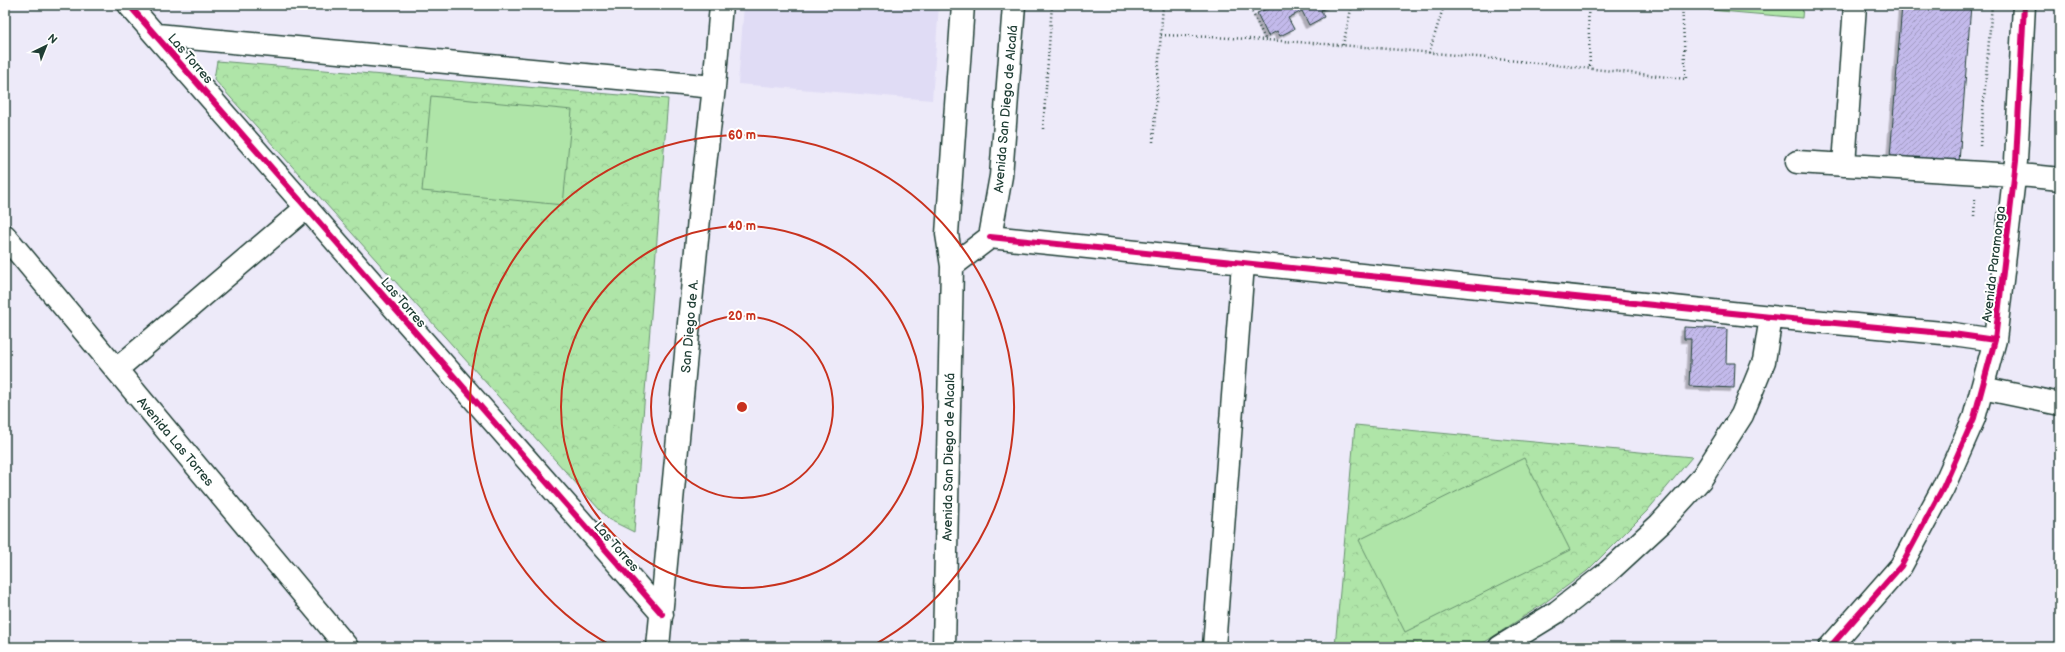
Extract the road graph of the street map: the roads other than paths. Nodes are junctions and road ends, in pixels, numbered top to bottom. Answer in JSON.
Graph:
{"nodes":[{"id":1,"x":129,"y":5,"type":"edge"},
{"id":2,"x":721,"y":5,"type":"edge"},
{"id":3,"x":963,"y":5,"type":"edge"},
{"id":4,"x":1014,"y":5,"type":"edge"},
{"id":5,"x":1855,"y":5,"type":"edge"},
{"id":6,"x":2024,"y":5,"type":"edge"},
{"id":7,"x":157,"y":35,"type":"junction"},
{"id":8,"x":714,"y":87,"type":"junction"},
{"id":9,"x":1797,"y":162,"type":"dead end"},
{"id":10,"x":1844,"y":165,"type":"junction"},
{"id":11,"x":2014,"y":176,"type":"junction"},
{"id":12,"x":2060,"y":179,"type":"edge"},
{"id":13,"x":307,"y":207,"type":"junction"},
{"id":14,"x":5,"y":236,"type":"edge"},
{"id":15,"x":990,"y":237,"type":"junction"},
{"id":16,"x":1243,"y":264,"type":"junction"},
{"id":17,"x":952,"y":266,"type":"junction"},
{"id":18,"x":1771,"y":317,"type":"junction"},
{"id":19,"x":1995,"y":340,"type":"junction"},
{"id":20,"x":117,"y":369,"type":"junction"},
{"id":21,"x":1982,"y":388,"type":"junction"},
{"id":22,"x":2060,"y":404,"type":"edge"},
{"id":23,"x":662,"y":614,"type":"junction"},
{"id":24,"x":347,"y":647,"type":"edge"},
{"id":25,"x":658,"y":647,"type":"edge"},
{"id":26,"x":944,"y":647,"type":"edge"},
{"id":27,"x":1214,"y":647,"type":"edge"},
{"id":28,"x":1500,"y":647,"type":"edge"},
{"id":29,"x":1830,"y":647,"type":"edge"}],
"edges":[{"from":1,"to":7,"type":"street","name":"Las Torres"},
{"from":2,"to":8,"type":"street","name":"San Diego de A."},
{"from":3,"to":17,"type":"street","name":"Avenida San Diego de Alcalá"},
{"from":4,"to":15,"type":"street","name":"Avenida San Diego de Alcalá"},
{"from":5,"to":10,"type":"street"},
{"from":6,"to":11,"type":"street","name":"Avenida Paramonga"},
{"from":7,"to":8,"type":"street"},
{"from":7,"to":13,"type":"street","name":"Las Torres"},
{"from":8,"to":23,"type":"street","name":"San Diego de A."},
{"from":9,"to":10,"type":"street"},
{"from":10,"to":11,"type":"street"},
{"from":11,"to":12,"type":"street"},
{"from":11,"to":19,"type":"street","name":"Avenida Paramonga"},
{"from":13,"to":20,"type":"street"},
{"from":13,"to":23,"type":"street","name":"Las Torres"},
{"from":14,"to":20,"type":"street","name":"Avenida Las Torres"},
{"from":15,"to":16,"type":"street"},
{"from":15,"to":17,"type":"street"},
{"from":16,"to":18,"type":"street"},
{"from":16,"to":27,"type":"street"},
{"from":17,"to":26,"type":"street","name":"Avenida San Diego de Alcalá"},
{"from":18,"to":19,"type":"street"},
{"from":18,"to":28,"type":"street"},
{"from":19,"to":21,"type":"street","name":"Avenida Paramonga"},
{"from":20,"to":24,"type":"street","name":"Avenida Las Torres"},
{"from":21,"to":22,"type":"street"},
{"from":21,"to":29,"type":"street","name":"Avenida Paramonga"},
{"from":23,"to":25,"type":"street","name":"San Diego de A."}]}
